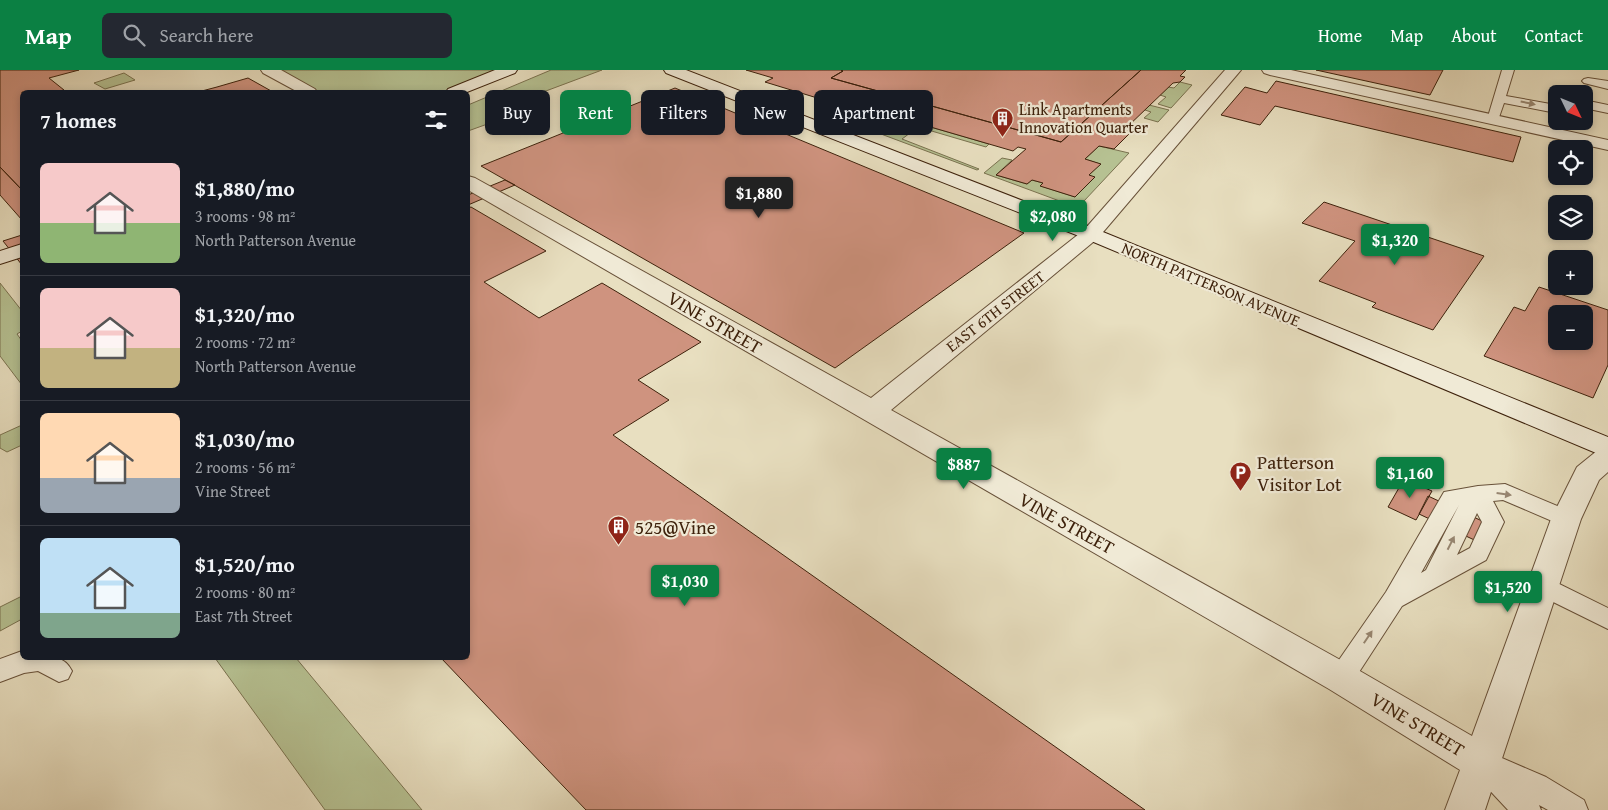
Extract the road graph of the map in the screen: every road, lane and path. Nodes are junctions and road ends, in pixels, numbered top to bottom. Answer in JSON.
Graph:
{"nodes":[{"id":1,"x":269,"y":70,"type":"edge"},
{"id":2,"x":509,"y":70,"type":"edge"},
{"id":3,"x":672,"y":70,"type":"edge"},
{"id":4,"x":1233,"y":70,"type":"edge"},
{"id":5,"x":1270,"y":70,"type":"edge"},
{"id":6,"x":1508,"y":70,"type":"edge"},
{"id":7,"x":1588,"y":81,"type":"dead end"},
{"id":8,"x":1608,"y":85,"type":"edge"},
{"id":9,"x":305,"y":90,"type":"edge"},
{"id":10,"x":459,"y":90,"type":"edge"},
{"id":11,"x":1501,"y":92,"type":"junction"},
{"id":12,"x":1548,"y":97,"type":"edge"},
{"id":13,"x":1593,"y":106,"type":"edge"},
{"id":14,"x":1548,"y":107,"type":"edge"},
{"id":15,"x":1608,"y":109,"type":"edge"},
{"id":16,"x":1593,"y":117,"type":"edge"},
{"id":17,"x":1493,"y":120,"type":"junction"},
{"id":18,"x":1608,"y":120,"type":"edge"},
{"id":19,"x":1608,"y":146,"type":"edge"},
{"id":20,"x":470,"y":183,"type":"edge"},
{"id":21,"x":1091,"y":234,"type":"junction"},
{"id":22,"x":20,"y":251,"type":"edge"},
{"id":23,"x":0,"y":258,"type":"edge"},
{"id":24,"x":871,"y":412,"type":"junction"},
{"id":25,"x":1608,"y":448,"type":"edge"},
{"id":26,"x":1608,"y":457,"type":"edge"},
{"id":27,"x":1478,"y":494,"type":"junction"},
{"id":28,"x":1566,"y":519,"type":"junction"},
{"id":29,"x":1543,"y":586,"type":"junction"},
{"id":30,"x":1394,"y":599,"type":"junction"},
{"id":31,"x":1608,"y":618,"type":"edge"},
{"id":32,"x":32,"y":660,"type":"edge"},
{"id":33,"x":39,"y":660,"type":"edge"},
{"id":34,"x":0,"y":671,"type":"edge"},
{"id":35,"x":59,"y":671,"type":"dead end"},
{"id":36,"x":1341,"y":678,"type":"junction"},
{"id":37,"x":1482,"y":762,"type":"junction"},
{"id":38,"x":1465,"y":810,"type":"edge"},
{"id":39,"x":1527,"y":810,"type":"edge"},
{"id":40,"x":1574,"y":810,"type":"edge"}],
"edges":[{"from":1,"to":9,"type":"street"},
{"from":2,"to":10,"type":"street"},
{"from":3,"to":21,"type":"street","name":"NORTH PATTERSON AVENUE"},
{"from":4,"to":21,"type":"street","name":"EAST 6TH STREET"},
{"from":5,"to":17,"type":"street"},
{"from":6,"to":11,"type":"lane"},
{"from":7,"to":8,"type":"lane"},
{"from":11,"to":12,"type":"lane"},
{"from":11,"to":14,"type":"lane","one_way":true},
{"from":11,"to":17,"type":"lane"},
{"from":13,"to":15,"type":"lane"},
{"from":16,"to":18,"type":"lane"},
{"from":17,"to":19,"type":"street"},
{"from":20,"to":24,"type":"street","name":"VINE STREET"},
{"from":21,"to":24,"type":"street","name":"EAST 6TH STREET"},
{"from":21,"to":25,"type":"street","name":"NORTH PATTERSON AVENUE"},
{"from":22,"to":23,"type":"street"},
{"from":24,"to":36,"type":"street","name":"VINE STREET"},
{"from":26,"to":28,"type":"street"},
{"from":27,"to":28,"type":"lane","one_way":true},
{"from":30,"to":27,"type":"lane","one_way":true},
{"from":27,"to":30,"type":"lane"},
{"from":28,"to":29,"type":"street"},
{"from":29,"to":31,"type":"lane"},
{"from":29,"to":37,"type":"street"},
{"from":36,"to":30,"type":"lane","one_way":true},
{"from":32,"to":34,"type":"lane"},
{"from":33,"to":35,"type":"lane"},
{"from":36,"to":37,"type":"street","name":"VINE STREET"},
{"from":37,"to":38,"type":"street"},
{"from":37,"to":39,"type":"lane"},
{"from":37,"to":40,"type":"lane"}]}
